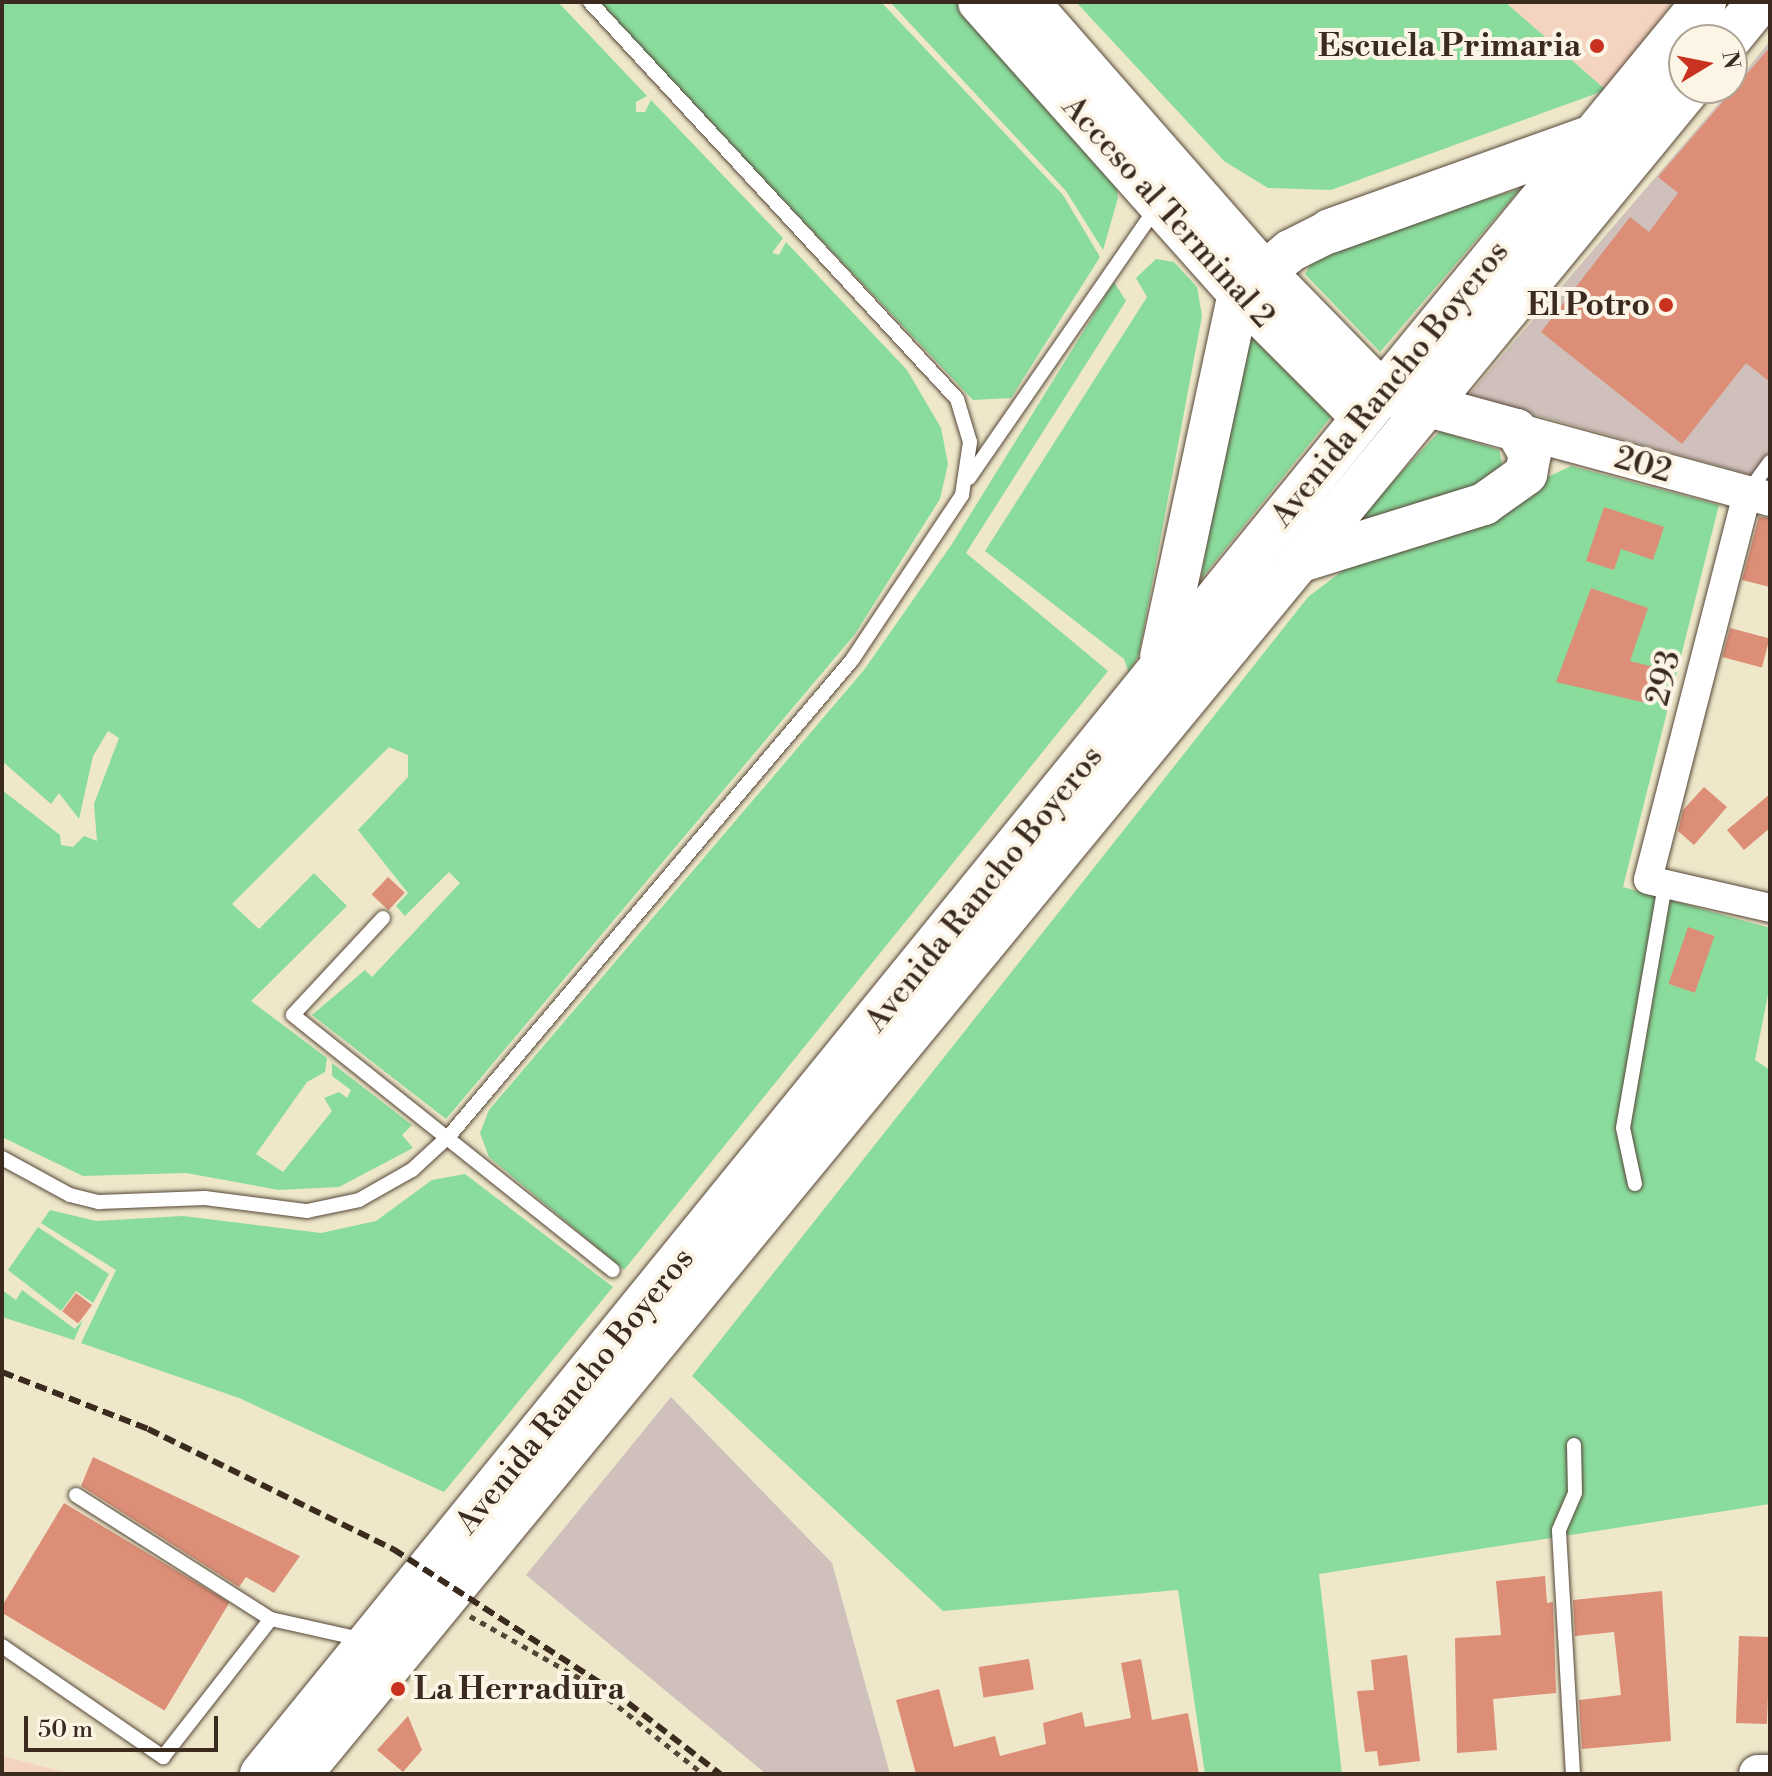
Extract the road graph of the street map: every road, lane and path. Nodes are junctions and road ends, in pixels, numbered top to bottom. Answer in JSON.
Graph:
{"nodes":[{"id":1,"x":590,"y":2,"type":"edge"},
{"id":2,"x":979,"y":2,"type":"edge"},
{"id":3,"x":1028,"y":2,"type":"edge"},
{"id":4,"x":1704,"y":2,"type":"edge"},
{"id":5,"x":1759,"y":2,"type":"edge"},
{"id":6,"x":1741,"y":24,"type":"edge"},
{"id":7,"x":1675,"y":104,"type":"edge"},
{"id":8,"x":1594,"y":136,"type":"junction"},
{"id":9,"x":1158,"y":205,"type":"junction"},
{"id":10,"x":1220,"y":221,"type":"junction"},
{"id":11,"x":1330,"y":231,"type":"junction"},
{"id":12,"x":1251,"y":282,"type":"junction"},
{"id":13,"x":1373,"y":405,"type":"junction"},
{"id":14,"x":1428,"y":405,"type":"junction"},
{"id":15,"x":1523,"y":447,"type":"junction"},
{"id":16,"x":1770,"y":462,"type":"edge"},
{"id":17,"x":967,"y":482,"type":"junction"},
{"id":18,"x":1758,"y":496,"type":"edge"},
{"id":19,"x":1295,"y":563,"type":"junction"},
{"id":20,"x":1148,"y":687,"type":"junction"},
{"id":21,"x":1656,"y":882,"type":"junction"},
{"id":22,"x":1770,"y":908,"type":"edge"},
{"id":23,"x":383,"y":918,"type":"dead end"},
{"id":24,"x":449,"y":1136,"type":"junction"},
{"id":25,"x":2,"y":1158,"type":"edge"},
{"id":26,"x":1635,"y":1184,"type":"dead end"},
{"id":27,"x":613,"y":1270,"type":"dead end"},
{"id":28,"x":1574,"y":1445,"type":"dead end"},
{"id":29,"x":76,"y":1495,"type":"dead end"},
{"id":30,"x":445,"y":1602,"type":"junction"},
{"id":31,"x":271,"y":1619,"type":"junction"},
{"id":32,"x":371,"y":1641,"type":"junction"},
{"id":33,"x":2,"y":1646,"type":"edge"},
{"id":34,"x":281,"y":1767,"type":"edge"},
{"id":35,"x":703,"y":1774,"type":"edge"},
{"id":36,"x":1573,"y":1774,"type":"edge"},
{"id":37,"x":1758,"y":1774,"type":"edge"},
{"id":38,"x":1770,"y":1774,"type":"edge"}],
"edges":[{"from":1,"to":17,"type":"lane"},
{"from":2,"to":9,"type":"main road","name":"Acceso al Terminal 2"},
{"from":3,"to":10,"type":"main road","name":"Acceso al Terminal 2"},
{"from":4,"to":8,"type":"highway","name":"Avenida Rancho Boyeros"},
{"from":5,"to":6,"type":"highway"},
{"from":7,"to":14,"type":"highway","name":"Avenida Rancho Boyeros"},
{"from":8,"to":11,"type":"highway"},
{"from":8,"to":13,"type":"highway","name":"Avenida Rancho Boyeros"},
{"from":9,"to":12,"type":"main road","name":"Acceso al Terminal 2"},
{"from":9,"to":17,"type":"lane"},
{"from":10,"to":11,"type":"main road"},
{"from":10,"to":12,"type":"main road","name":"Acceso al Terminal 2"},
{"from":11,"to":12,"type":"main road"},
{"from":12,"to":13,"type":"main road","name":"Acceso al Terminal 2"},
{"from":12,"to":20,"type":"main road"},
{"from":13,"to":14,"type":"main road"},
{"from":13,"to":20,"type":"main road","name":"Avenida Rancho Boyeros"},
{"from":14,"to":15,"type":"main road"},
{"from":14,"to":19,"type":"main road","name":"Avenida Rancho Boyeros"},
{"from":15,"to":18,"type":"street","name":"202"},
{"from":15,"to":19,"type":"main road"},
{"from":16,"to":18,"type":"lane"},
{"from":17,"to":24,"type":"lane"},
{"from":18,"to":21,"type":"street","name":"293"},
{"from":19,"to":30,"type":"main road","name":"Avenida Rancho Boyeros"},
{"from":20,"to":32,"type":"main road","name":"Avenida Rancho Boyeros"},
{"from":21,"to":22,"type":"street"},
{"from":21,"to":26,"type":"lane"},
{"from":23,"to":24,"type":"lane"},
{"from":24,"to":25,"type":"lane"},
{"from":24,"to":27,"type":"lane"},
{"from":28,"to":36,"type":"lane"},
{"from":29,"to":31,"type":"lane"},
{"from":30,"to":34,"type":"main road","name":"Avenida Rancho Boyeros"},
{"from":30,"to":35,"type":"path"},
{"from":31,"to":32,"type":"lane"},
{"from":31,"to":33,"type":"lane"},
{"from":32,"to":34,"type":"main road","name":"Avenida Rancho Boyeros"},
{"from":37,"to":38,"type":"main road"}]}
